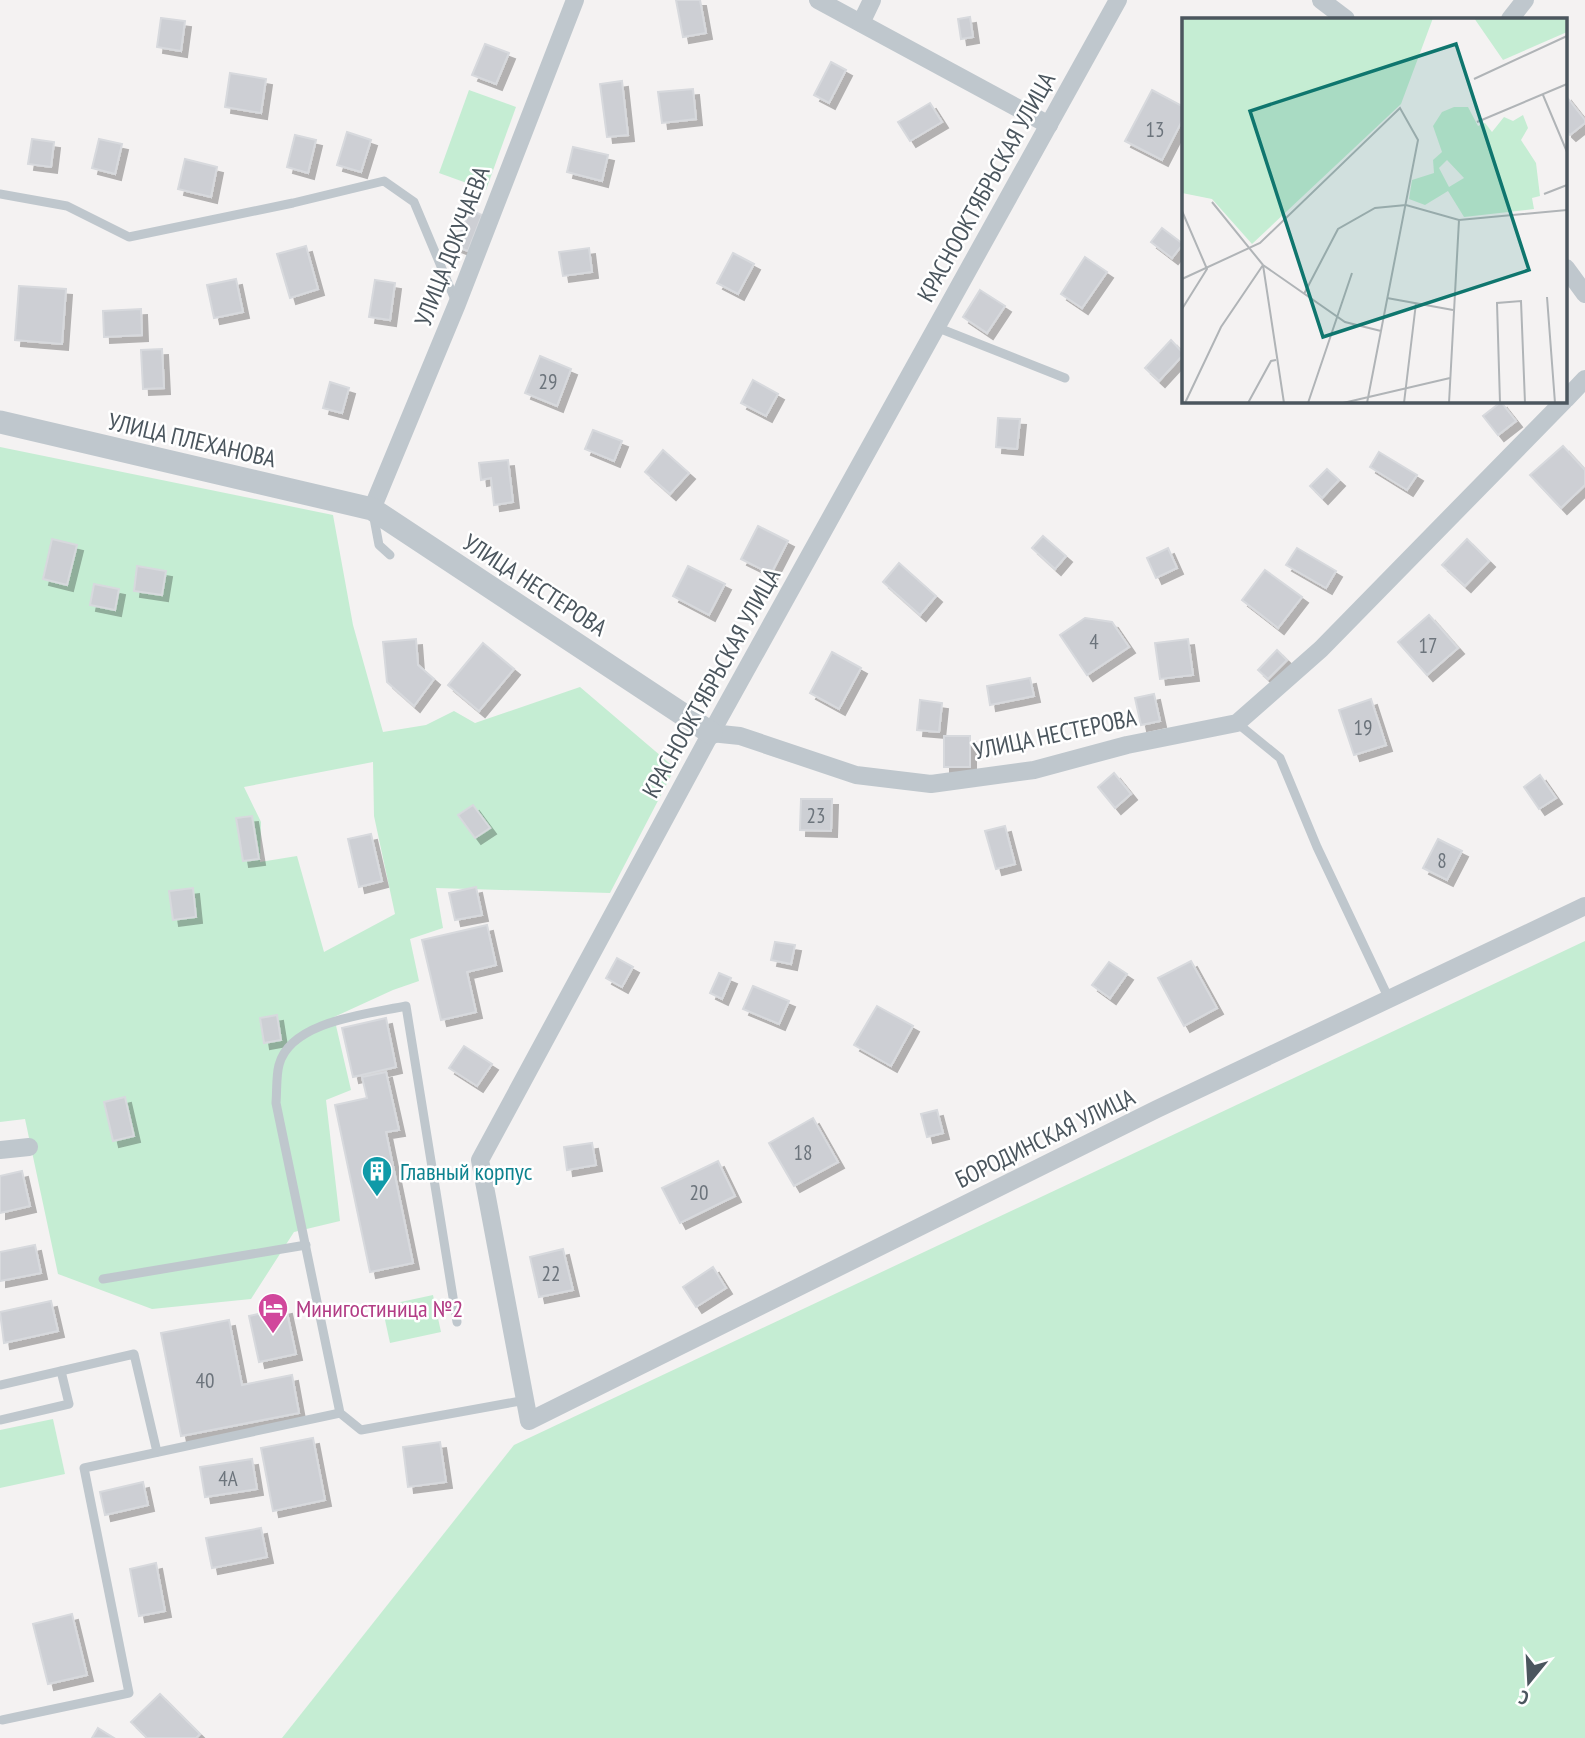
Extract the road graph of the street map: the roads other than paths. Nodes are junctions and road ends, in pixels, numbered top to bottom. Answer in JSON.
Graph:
{"nodes":[{"id":1,"x":575,"y":0,"type":"edge"},
{"id":2,"x":818,"y":0,"type":"edge"},
{"id":3,"x":873,"y":0,"type":"edge"},
{"id":4,"x":1118,"y":0,"type":"edge"},
{"id":5,"x":1321,"y":0,"type":"edge"},
{"id":6,"x":1525,"y":0,"type":"edge"},
{"id":7,"x":1345,"y":18,"type":"edge"},
{"id":8,"x":1511,"y":18,"type":"edge"},
{"id":9,"x":862,"y":23,"type":"junction"},
{"id":10,"x":1049,"y":125,"type":"junction"},
{"id":11,"x":0,"y":194,"type":"edge"},
{"id":12,"x":1568,"y":271,"type":"edge"},
{"id":13,"x":1585,"y":295,"type":"edge"},
{"id":14,"x":457,"y":304,"type":"junction"},
{"id":15,"x":936,"y":327,"type":"junction"},
{"id":16,"x":1065,"y":378,"type":"dead end"},
{"id":17,"x":1585,"y":379,"type":"edge"},
{"id":18,"x":1568,"y":397,"type":"edge"},
{"id":19,"x":1563,"y":402,"type":"edge"},
{"id":20,"x":0,"y":422,"type":"edge"},
{"id":21,"x":372,"y":509,"type":"junction"},
{"id":22,"x":390,"y":555,"type":"dead end"},
{"id":23,"x":1237,"y":723,"type":"junction"},
{"id":24,"x":711,"y":733,"type":"junction"},
{"id":25,"x":1585,"y":906,"type":"edge"},
{"id":26,"x":1389,"y":999,"type":"junction"},
{"id":27,"x":29,"y":1147,"type":"dead end"},
{"id":28,"x":0,"y":1150,"type":"edge"},
{"id":29,"x":306,"y":1245,"type":"junction"},
{"id":30,"x":103,"y":1279,"type":"dead end"},
{"id":31,"x":457,"y":1322,"type":"dead end"},
{"id":32,"x":61,"y":1371,"type":"junction"},
{"id":33,"x":0,"y":1385,"type":"edge"},
{"id":34,"x":526,"y":1399,"type":"junction"},
{"id":35,"x":340,"y":1413,"type":"junction"},
{"id":36,"x":0,"y":1420,"type":"edge"},
{"id":37,"x":530,"y":1421,"type":"joint"},
{"id":38,"x":157,"y":1452,"type":"junction"},
{"id":39,"x":2,"y":1720,"type":"dead end"}],
"edges":[{"from":1,"to":14,"type":"street","name":"УЛИЦА ДОКУЧАЕВА"},
{"from":2,"to":9,"type":"street"},
{"from":3,"to":9,"type":"street"},
{"from":4,"to":10,"type":"street","name":"КРАСНООКТЯБРЬСКАЯ УЛИЦА"},
{"from":5,"to":7,"type":"street"},
{"from":6,"to":8,"type":"street"},
{"from":9,"to":10,"type":"street"},
{"from":10,"to":15,"type":"street","name":"КРАСНООКТЯБРЬСКАЯ УЛИЦА"},
{"from":11,"to":14,"type":"lane"},
{"from":12,"to":13,"type":"street"},
{"from":14,"to":21,"type":"street","name":"УЛИЦА ДОКУЧАЕВА"},
{"from":15,"to":16,"type":"lane"},
{"from":15,"to":24,"type":"street","name":"КРАСНООКТЯБРЬСКАЯ УЛИЦА"},
{"from":17,"to":18,"type":"street"},
{"from":19,"to":23,"type":"street"},
{"from":20,"to":21,"type":"street","name":"УЛИЦА ПЛЕХАНОВА"},
{"from":21,"to":22,"type":"lane"},
{"from":21,"to":24,"type":"street","name":"УЛИЦА НЕСТЕРОВА"},
{"from":23,"to":24,"type":"street","name":"УЛИЦА НЕСТЕРОВА"},
{"from":23,"to":26,"type":"lane"},
{"from":24,"to":34,"type":"street","name":"КРАСНООКТЯБРЬСКАЯ УЛИЦА"},
{"from":25,"to":26,"type":"street","name":"БОРОДИНСКАЯ УЛИЦА"},
{"from":26,"to":37,"type":"street","name":"БОРОДИНСКАЯ УЛИЦА"},
{"from":27,"to":28,"type":"street"},
{"from":29,"to":30,"type":"lane"},
{"from":29,"to":31,"type":"lane"},
{"from":29,"to":35,"type":"lane"},
{"from":32,"to":33,"type":"lane"},
{"from":32,"to":36,"type":"lane"},
{"from":32,"to":38,"type":"lane"},
{"from":34,"to":35,"type":"lane"},
{"from":34,"to":37,"type":"street","name":"КРАСНООКТЯБРЬСКАЯ УЛИЦА"},
{"from":35,"to":38,"type":"lane"},
{"from":38,"to":39,"type":"lane"}]}
